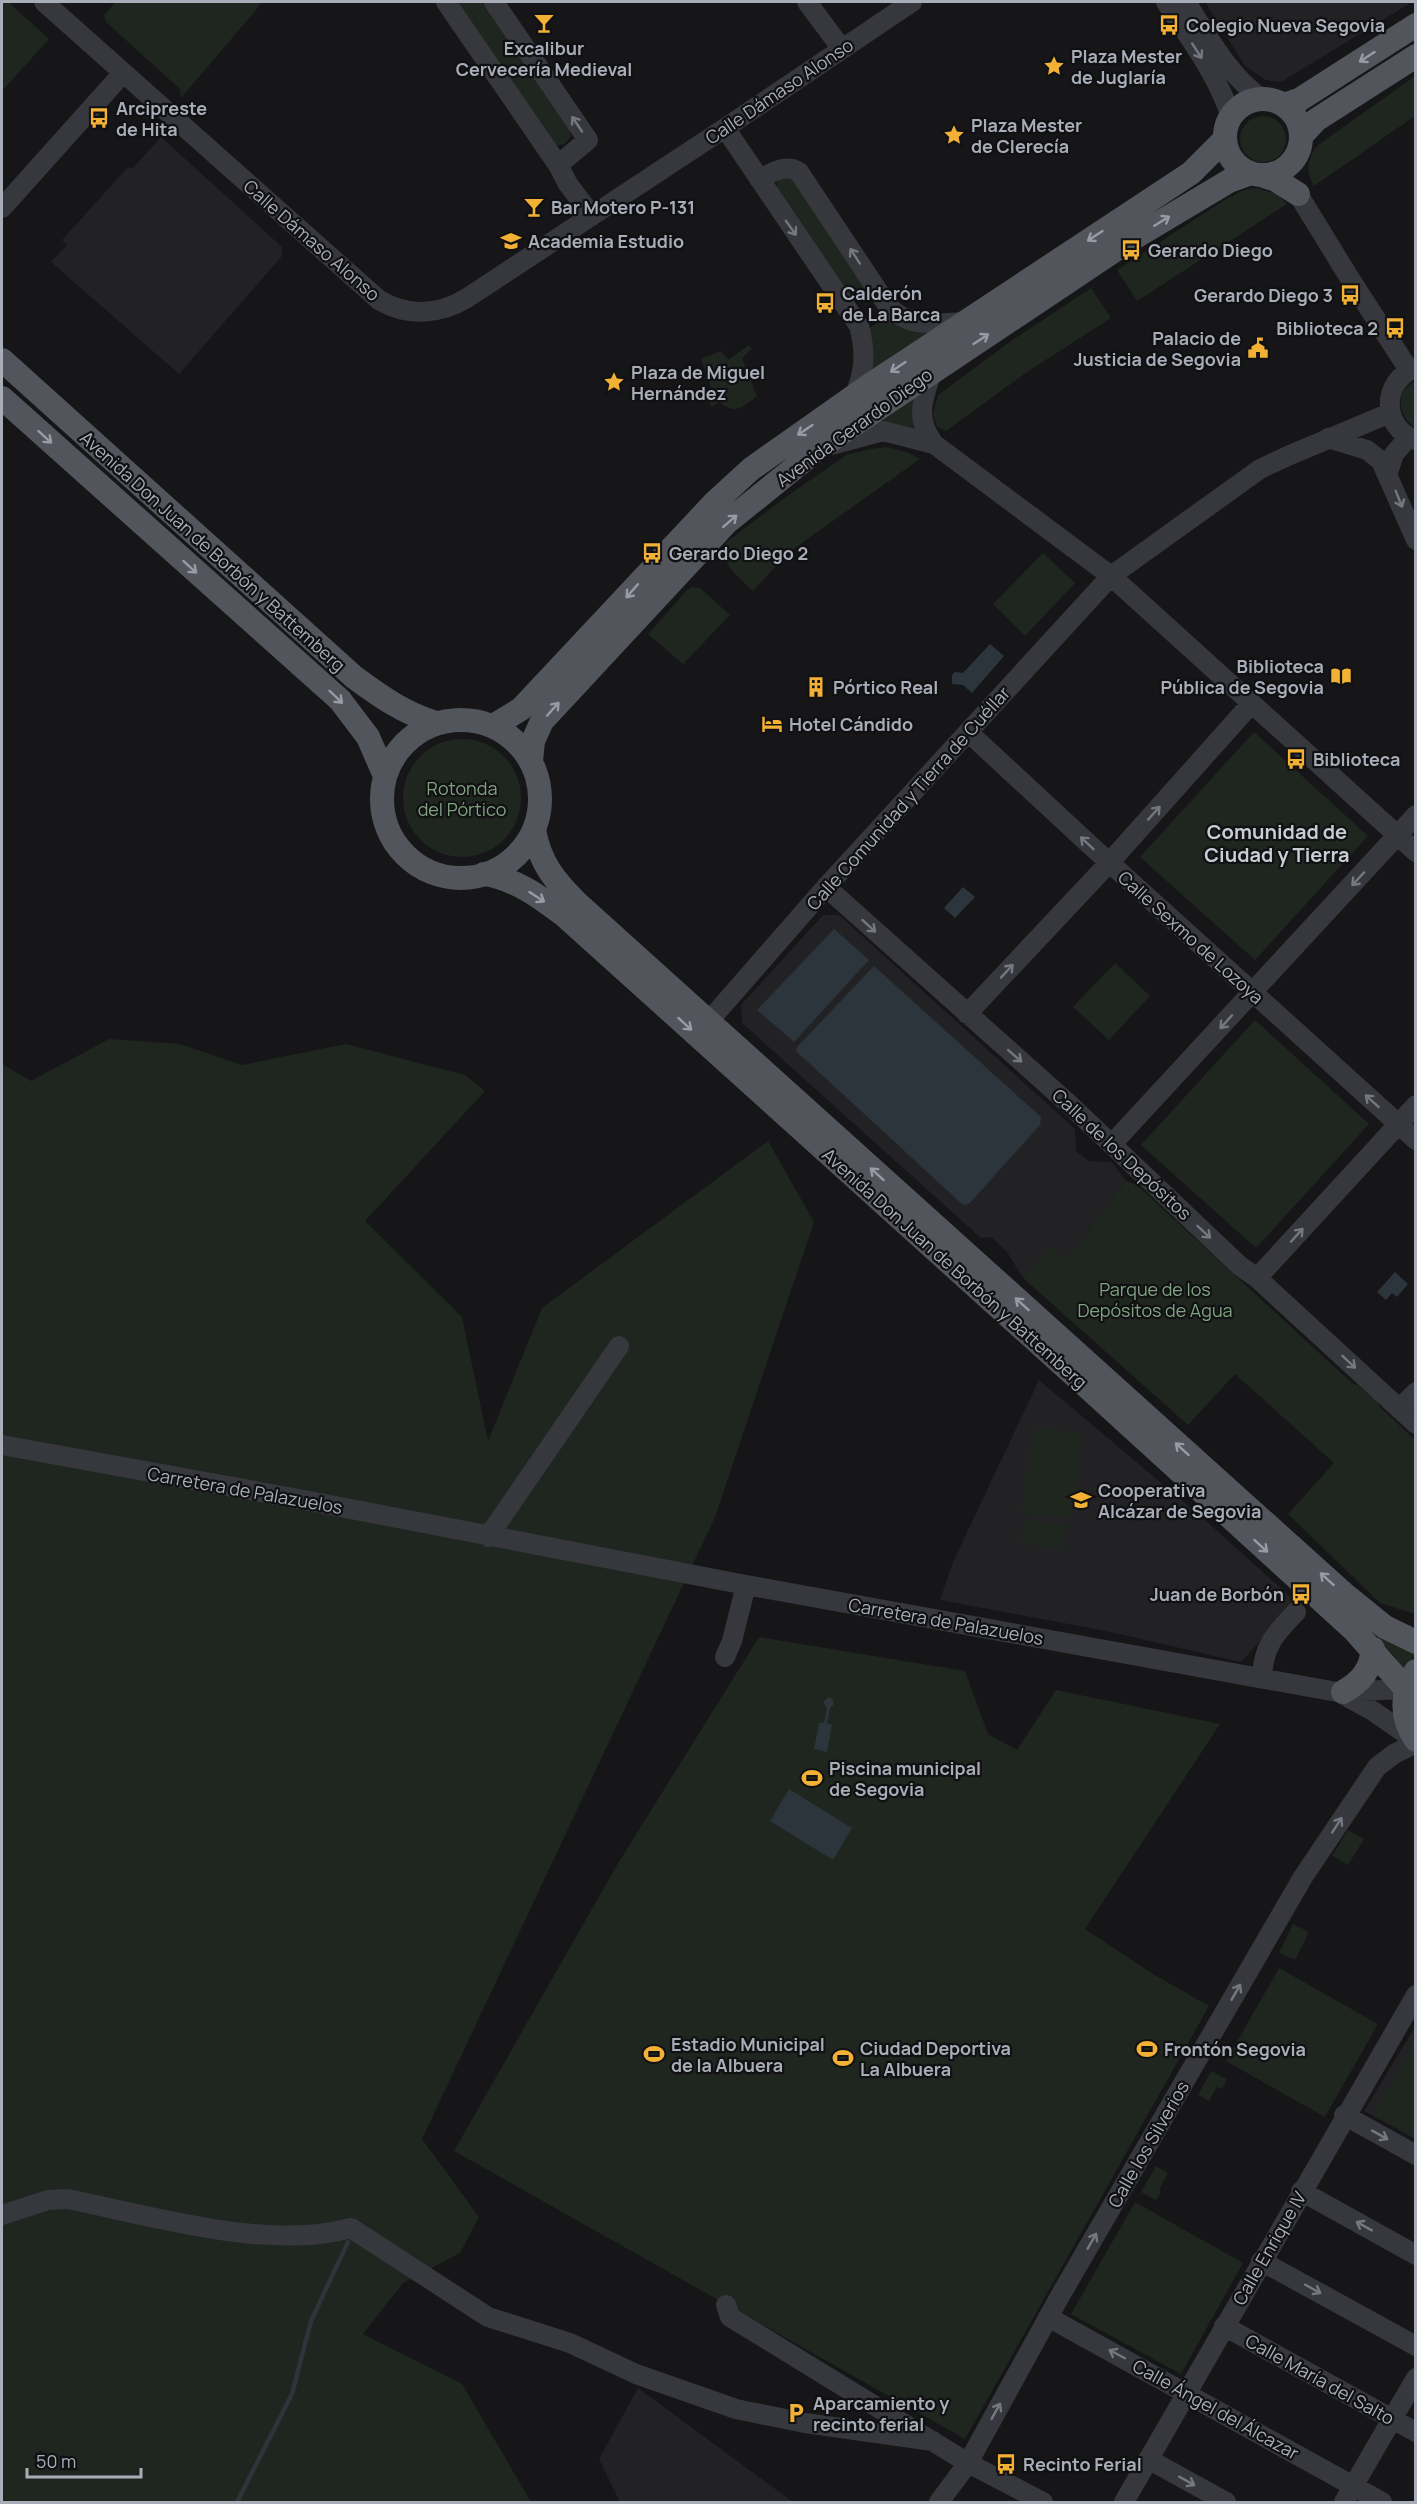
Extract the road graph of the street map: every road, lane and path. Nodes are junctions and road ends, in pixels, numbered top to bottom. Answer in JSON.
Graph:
{"nodes":[{"id":1,"x":44,"y":2,"type":"edge"},
{"id":2,"x":447,"y":2,"type":"edge"},
{"id":3,"x":494,"y":2,"type":"edge"},
{"id":4,"x":807,"y":2,"type":"edge"},
{"id":5,"x":912,"y":2,"type":"edge"},
{"id":6,"x":1166,"y":2,"type":"edge"},
{"id":7,"x":1186,"y":2,"type":"edge"},
{"id":8,"x":1416,"y":25,"type":"edge"},
{"id":9,"x":842,"y":49,"type":"junction"},
{"id":10,"x":1416,"y":56,"type":"edge"},
{"id":11,"x":123,"y":73,"type":"junction"},
{"id":12,"x":1273,"y":102,"type":"junction"},
{"id":13,"x":725,"y":128,"type":"junction"},
{"id":14,"x":1228,"y":128,"type":"junction"},
{"id":15,"x":1299,"y":146,"type":"junction"},
{"id":16,"x":558,"y":165,"type":"junction"},
{"id":17,"x":1256,"y":174,"type":"junction"},
{"id":18,"x":759,"y":179,"type":"junction"},
{"id":19,"x":1298,"y":194,"type":"junction"},
{"id":20,"x":2,"y":208,"type":"edge"},
{"id":21,"x":592,"y":216,"type":"junction"},
{"id":22,"x":875,"y":286,"type":"junction"},
{"id":23,"x":847,"y":307,"type":"junction"},
{"id":24,"x":964,"y":322,"type":"junction"},
{"id":25,"x":2,"y":348,"type":"edge"},
{"id":26,"x":2,"y":360,"type":"edge"},
{"id":27,"x":1412,"y":369,"type":"edge"},
{"id":28,"x":932,"y":371,"type":"junction"},
{"id":29,"x":854,"y":397,"type":"junction"},
{"id":30,"x":2,"y":398,"type":"edge"},
{"id":31,"x":1390,"y":413,"type":"junction"},
{"id":32,"x":62,"y":416,"type":"junction"},
{"id":33,"x":1328,"y":438,"type":"junction"},
{"id":34,"x":1412,"y":438,"type":"edge"},
{"id":35,"x":934,"y":444,"type":"junction"},
{"id":36,"x":819,"y":448,"type":"junction"},
{"id":37,"x":1388,"y":472,"type":"junction"},
{"id":38,"x":1416,"y":540,"type":"edge"},
{"id":39,"x":1110,"y":576,"type":"junction"},
{"id":40,"x":1251,"y":704,"type":"junction"},
{"id":41,"x":436,"y":723,"type":"junction"},
{"id":42,"x":493,"y":726,"type":"junction"},
{"id":43,"x":968,"y":732,"type":"junction"},
{"id":44,"x":531,"y":761,"type":"junction"},
{"id":45,"x":384,"y":776,"type":"junction"},
{"id":46,"x":1416,"y":815,"type":"edge"},
{"id":47,"x":534,"y":830,"type":"junction"},
{"id":48,"x":1398,"y":836,"type":"junction"},
{"id":49,"x":1416,"y":852,"type":"edge"},
{"id":50,"x":1109,"y":863,"type":"junction"},
{"id":51,"x":484,"y":874,"type":"junction"},
{"id":52,"x":826,"y":887,"type":"junction"},
{"id":53,"x":1253,"y":993,"type":"junction"},
{"id":54,"x":967,"y":1014,"type":"junction"},
{"id":55,"x":708,"y":1022,"type":"junction"},
{"id":56,"x":1416,"y":1105,"type":"edge"},
{"id":57,"x":1398,"y":1124,"type":"junction"},
{"id":58,"x":1416,"y":1140,"type":"edge"},
{"id":59,"x":1112,"y":1144,"type":"junction"},
{"id":60,"x":1257,"y":1278,"type":"junction"},
{"id":61,"x":619,"y":1346,"type":"dead end"},
{"id":62,"x":1416,"y":1392,"type":"edge"},
{"id":63,"x":1400,"y":1409,"type":"junction"},
{"id":64,"x":1416,"y":1424,"type":"edge"},
{"id":65,"x":2,"y":1445,"type":"edge"},
{"id":66,"x":488,"y":1537,"type":"junction"},
{"id":67,"x":745,"y":1590,"type":"junction"},
{"id":68,"x":1296,"y":1612,"type":"dead end"},
{"id":69,"x":1416,"y":1642,"type":"edge"},
{"id":70,"x":1373,"y":1649,"type":"junction"},
{"id":71,"x":725,"y":1656,"type":"dead end"},
{"id":72,"x":1262,"y":1678,"type":"junction"},
{"id":73,"x":1411,"y":1680,"type":"edge"},
{"id":74,"x":1340,"y":1692,"type":"junction"},
{"id":75,"x":1416,"y":1742,"type":"edge"},
{"id":76,"x":1416,"y":1995,"type":"edge"},
{"id":77,"x":1344,"y":2115,"type":"junction"},
{"id":78,"x":1416,"y":2155,"type":"edge"},
{"id":79,"x":1301,"y":2191,"type":"junction"},
{"id":80,"x":2,"y":2215,"type":"edge"},
{"id":81,"x":1416,"y":2255,"type":"edge"},
{"id":82,"x":1261,"y":2261,"type":"junction"},
{"id":83,"x":728,"y":2311,"type":"dead end"},
{"id":84,"x":1048,"y":2317,"type":"junction"},
{"id":85,"x":1224,"y":2326,"type":"junction"},
{"id":86,"x":1416,"y":2346,"type":"edge"},
{"id":87,"x":1416,"y":2378,"type":"edge"},
{"id":88,"x":1186,"y":2392,"type":"junction"},
{"id":89,"x":1392,"y":2419,"type":"junction"},
{"id":90,"x":1416,"y":2432,"type":"edge"},
{"id":91,"x":933,"y":2441,"type":"junction"},
{"id":92,"x":1148,"y":2459,"type":"junction"},
{"id":93,"x":968,"y":2463,"type":"junction"},
{"id":94,"x":1349,"y":2494,"type":"edge"},
{"id":95,"x":939,"y":2502,"type":"edge"},
{"id":96,"x":1043,"y":2502,"type":"edge"},
{"id":97,"x":1124,"y":2502,"type":"edge"},
{"id":98,"x":1226,"y":2502,"type":"edge"},
{"id":99,"x":1382,"y":2502,"type":"edge"}],
"edges":[{"from":1,"to":11,"type":"street","name":"Calle Dámaso Alonso"},
{"from":2,"to":16,"type":"street"},
{"from":16,"to":3,"type":"street","one_way":true},
{"from":4,"to":9,"type":"street"},
{"from":5,"to":9,"type":"street","name":"Calle Dámaso Alonso"},
{"from":6,"to":14,"type":"street","one_way":true},
{"from":7,"to":12,"type":"street"},
{"from":8,"to":12,"type":"main road","one_way":true},
{"from":9,"to":13,"type":"street","name":"Calle Dámaso Alonso"},
{"from":10,"to":15,"type":"main road"},
{"from":11,"to":20,"type":"street"},
{"from":11,"to":21,"type":"street","name":"Calle Dámaso Alonso"},
{"from":12,"to":14,"type":"main road"},
{"from":12,"to":15,"type":"main road"},
{"from":13,"to":18,"type":"street"},
{"from":13,"to":21,"type":"street","name":"Calle Dámaso Alonso"},
{"from":14,"to":17,"type":"main road"},
{"from":14,"to":24,"type":"main road","name":"Avenida Gerardo Diego","one_way":true},
{"from":15,"to":17,"type":"main road"},
{"from":15,"to":19,"type":"main road"},
{"from":16,"to":21,"type":"street"},
{"from":17,"to":19,"type":"main road"},
{"from":28,"to":17,"type":"main road","name":"Avenida Gerardo Diego","one_way":true},
{"from":22,"to":18,"type":"street","one_way":true},
{"from":18,"to":23,"type":"street","one_way":true},
{"from":19,"to":27,"type":"street"},
{"from":22,"to":23,"type":"street"},
{"from":22,"to":24,"type":"street"},
{"from":23,"to":29,"type":"street"},
{"from":24,"to":29,"type":"main road","name":"Avenida Gerardo Diego","one_way":true},
{"from":25,"to":32,"type":"street"},
{"from":26,"to":32,"type":"main road","name":"Avenida Don Juan de Borbón y Battemberg"},
{"from":27,"to":31,"type":"street"},
{"from":28,"to":35,"type":"street"},
{"from":28,"to":36,"type":"main road","name":"Avenida Gerardo Diego"},
{"from":29,"to":42,"type":"main road","name":"Avenida Gerardo Diego","one_way":true},
{"from":30,"to":45,"type":"main road","name":"Avenida Don Juan de Borbón y Battemberg","one_way":true},
{"from":31,"to":33,"type":"street","name":"Calle Comunidad y Tierra de Cuéllar"},
{"from":31,"to":34,"type":"street"},
{"from":32,"to":41,"type":"main road","name":"Avenida Don Juan de Borbón y Battemberg"},
{"from":33,"to":37,"type":"street"},
{"from":33,"to":39,"type":"street","name":"Calle Comunidad y Tierra de Cuéllar"},
{"from":34,"to":37,"type":"street"},
{"from":35,"to":36,"type":"street"},
{"from":35,"to":39,"type":"street"},
{"from":44,"to":36,"type":"main road","name":"Avenida Gerardo Diego","one_way":true},
{"from":37,"to":38,"type":"street","one_way":true},
{"from":39,"to":40,"type":"street"},
{"from":39,"to":43,"type":"street","name":"Calle Comunidad y Tierra de Cuéllar"},
{"from":40,"to":48,"type":"street"},
{"from":50,"to":40,"type":"street","one_way":true},
{"from":41,"to":42,"type":"main road"},
{"from":41,"to":45,"type":"main road"},
{"from":42,"to":44,"type":"main road"},
{"from":50,"to":43,"type":"street","name":"Calle Sexmo de Lozoya","one_way":true},
{"from":43,"to":52,"type":"street","name":"Calle Comunidad y Tierra de Cuéllar"},
{"from":44,"to":47,"type":"main road"},
{"from":45,"to":51,"type":"main road"},
{"from":46,"to":48,"type":"street"},
{"from":47,"to":51,"type":"main road"},
{"from":47,"to":55,"type":"main road","name":"Avenida Don Juan de Borbón y Battemberg"},
{"from":48,"to":49,"type":"street"},
{"from":48,"to":53,"type":"street","one_way":true},
{"from":50,"to":53,"type":"street","name":"Calle Sexmo de Lozoya"},
{"from":54,"to":50,"type":"street","one_way":true},
{"from":51,"to":70,"type":"main road","name":"Avenida Don Juan de Borbón y Battemberg","one_way":true},
{"from":52,"to":54,"type":"street","name":"Calle de los Depósitos","one_way":true},
{"from":52,"to":55,"type":"street","name":"Calle Comunidad y Tierra de Cuéllar"},
{"from":57,"to":53,"type":"street","name":"Calle Sexmo de Lozoya","one_way":true},
{"from":53,"to":59,"type":"street","one_way":true},
{"from":54,"to":59,"type":"street","name":"Calle de los Depósitos","one_way":true},
{"from":69,"to":55,"type":"main road","name":"Avenida Don Juan de Borbón y Battemberg","one_way":true},
{"from":56,"to":57,"type":"street"},
{"from":57,"to":58,"type":"street","name":"Calle Sexmo de Lozoya"},
{"from":60,"to":57,"type":"street","one_way":true},
{"from":59,"to":60,"type":"street","name":"Calle de los Depósitos","one_way":true},
{"from":60,"to":63,"type":"street","name":"Calle de los Depósitos","one_way":true},
{"from":61,"to":66,"type":"street"},
{"from":62,"to":63,"type":"street"},
{"from":63,"to":64,"type":"street","name":"Calle de los Depósitos"},
{"from":65,"to":66,"type":"street","name":"Carretera de Palazuelos"},
{"from":66,"to":67,"type":"street","name":"Carretera de Palazuelos"},
{"from":67,"to":71,"type":"street"},
{"from":67,"to":72,"type":"street","name":"Carretera de Palazuelos"},
{"from":68,"to":72,"type":"street"},
{"from":70,"to":73,"type":"main road","name":"Avenida Don Juan de Borbón y Battemberg"},
{"from":70,"to":74,"type":"main road"},
{"from":72,"to":74,"type":"street","name":"Carretera de Palazuelos"},
{"from":73,"to":74,"type":"street","name":"Carretera de Palazuelos"},
{"from":73,"to":75,"type":"main road"},
{"from":74,"to":75,"type":"street"},
{"from":84,"to":75,"type":"street","name":"Calle los Silverios","one_way":true},
{"from":76,"to":77,"type":"street","name":"Calle Enrique IV"},
{"from":77,"to":78,"type":"street","one_way":true},
{"from":77,"to":79,"type":"street","name":"Calle Enrique IV"},
{"from":81,"to":79,"type":"street","one_way":true},
{"from":79,"to":82,"type":"street","name":"Calle Enrique IV"},
{"from":80,"to":91,"type":"street"},
{"from":82,"to":85,"type":"street","name":"Calle Enrique IV"},
{"from":82,"to":86,"type":"street","one_way":true},
{"from":83,"to":91,"type":"street"},
{"from":88,"to":84,"type":"street","name":"Calle Ángel del Álcazar","one_way":true},
{"from":93,"to":84,"type":"street","name":"Calle los Silverios","one_way":true},
{"from":85,"to":88,"type":"street","name":"Calle Enrique IV"},
{"from":85,"to":89,"type":"street","name":"Calle María del Salto"},
{"from":87,"to":89,"type":"street"},
{"from":88,"to":92,"type":"street","name":"Calle Enrique IV"},
{"from":88,"to":94,"type":"street","name":"Calle Ángel del Álcazar"},
{"from":89,"to":90,"type":"street","name":"Calle María del Salto"},
{"from":89,"to":94,"type":"street"},
{"from":91,"to":93,"type":"street"},
{"from":92,"to":97,"type":"street","name":"Calle Enrique IV"},
{"from":92,"to":98,"type":"street","one_way":true},
{"from":93,"to":95,"type":"street","name":"Calle los Silverios"},
{"from":93,"to":96,"type":"street"},
{"from":94,"to":99,"type":"street","name":"Calle Ángel del Álcazar"}]}
